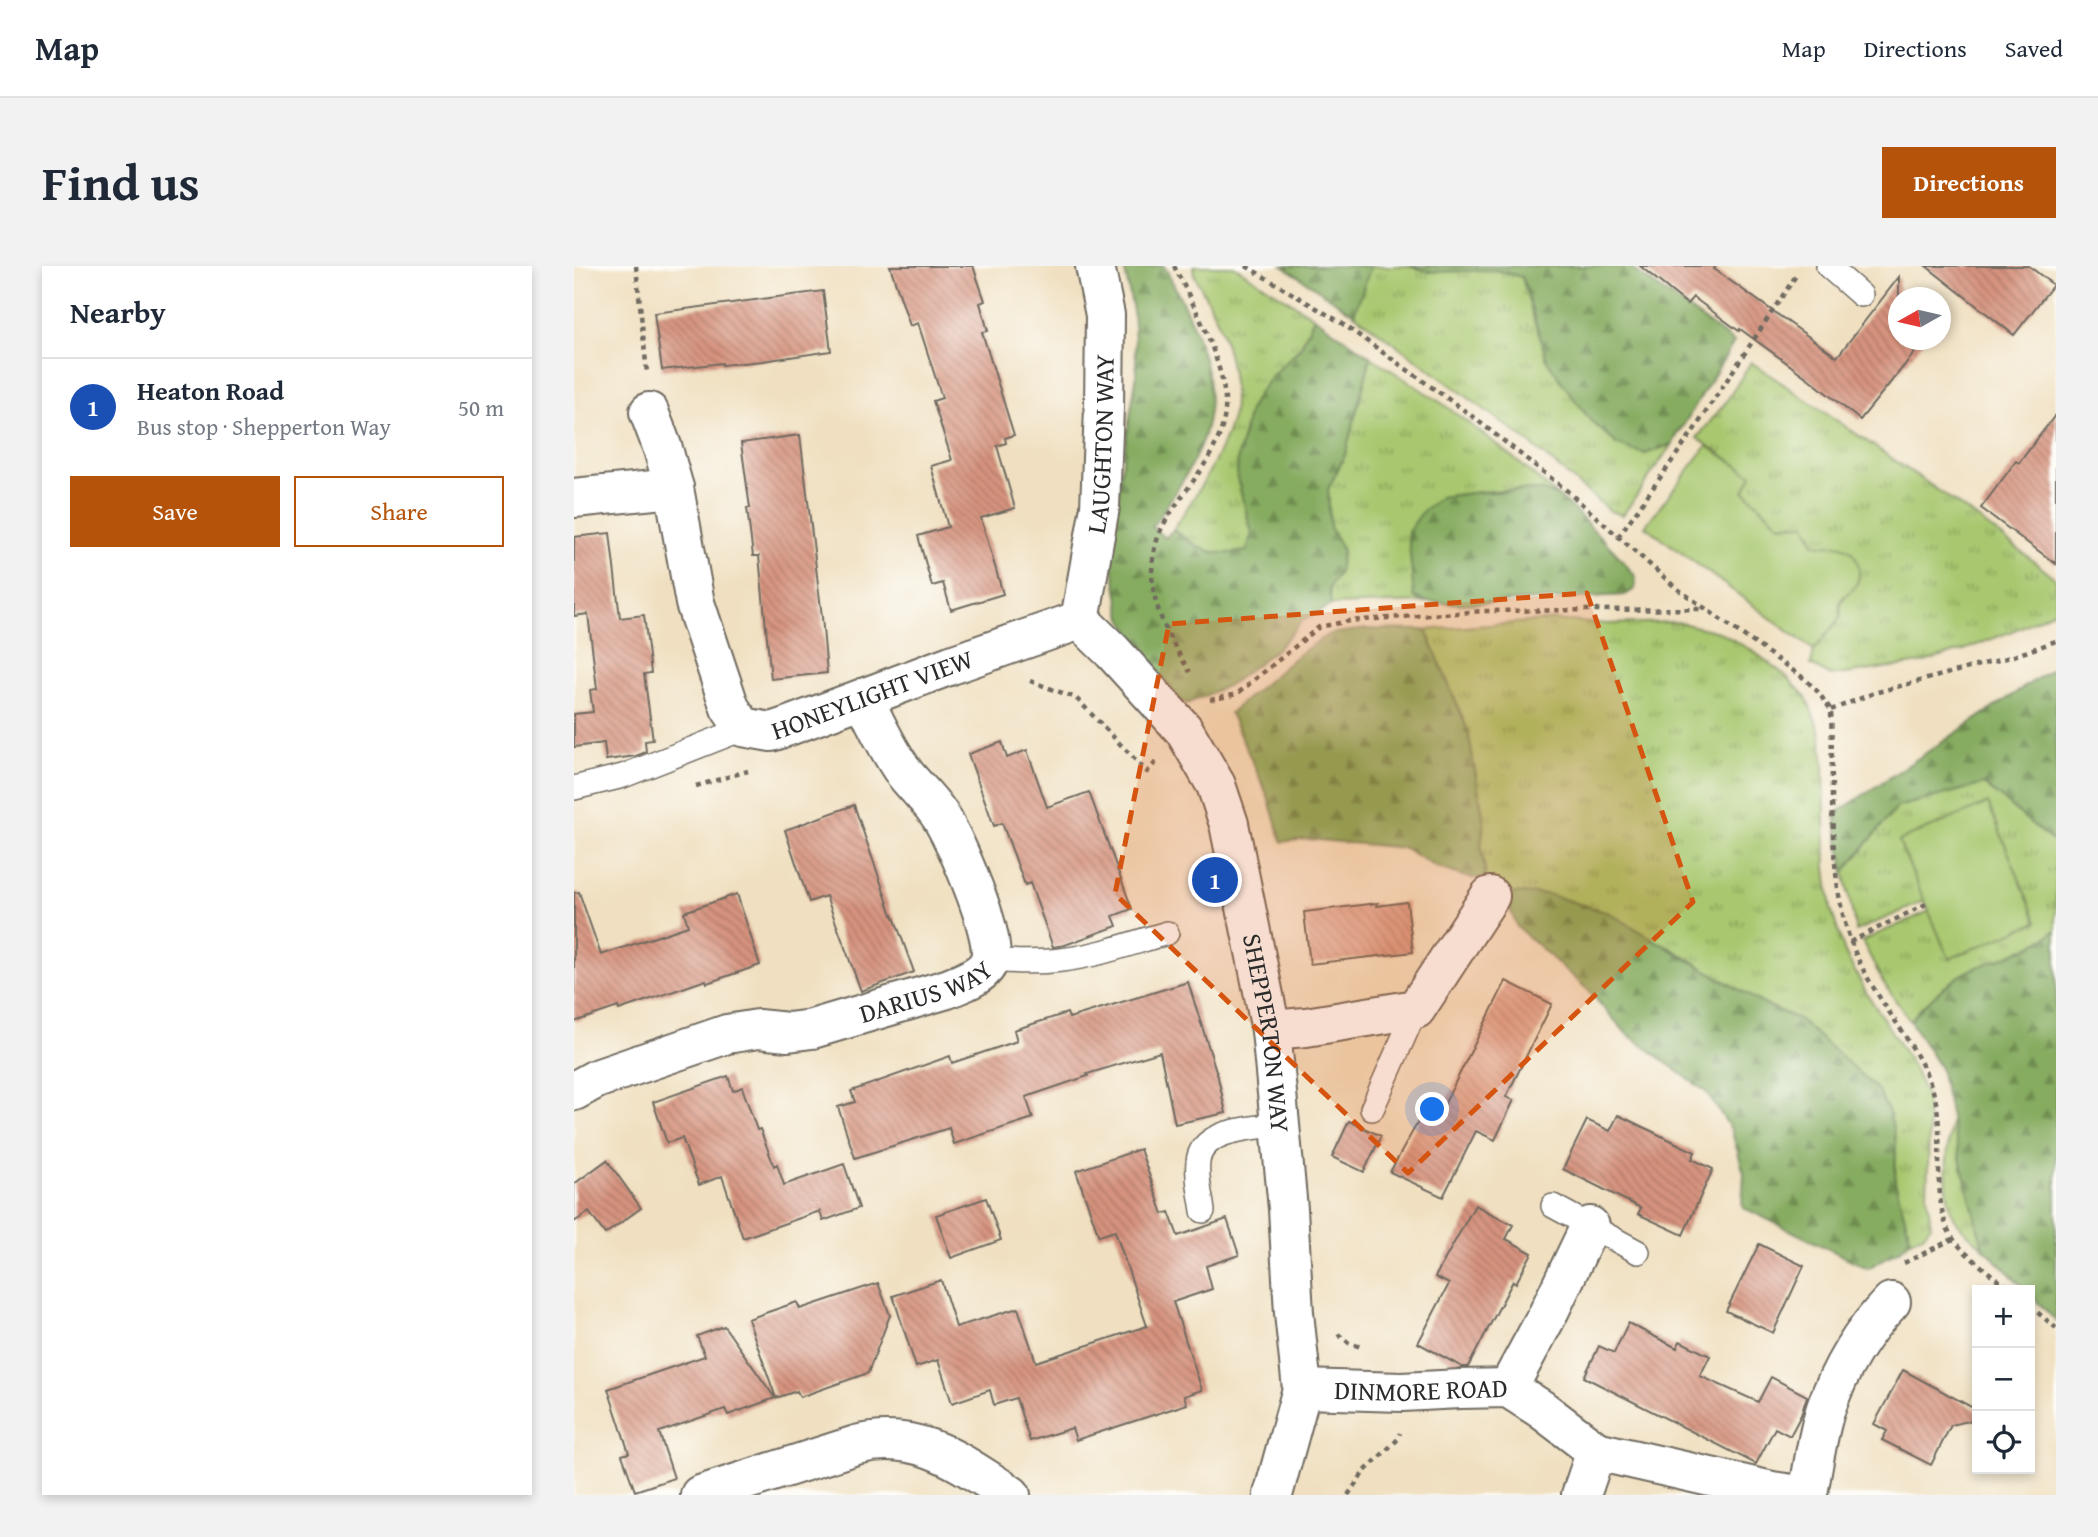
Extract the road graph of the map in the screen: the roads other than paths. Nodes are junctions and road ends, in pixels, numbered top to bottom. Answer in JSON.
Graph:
{"nodes":[{"id":1,"x":1095,"y":266,"type":"edge"},
{"id":2,"x":1828,"y":266,"type":"edge"},
{"id":3,"x":1861,"y":295,"type":"dead end"},
{"id":4,"x":649,"y":412,"type":"road end"},
{"id":5,"x":674,"y":488,"type":"junction"},
{"id":6,"x":574,"y":498,"type":"edge"},
{"id":7,"x":1080,"y":620,"type":"junction"},
{"id":8,"x":864,"y":699,"type":"junction"},
{"id":9,"x":743,"y":727,"type":"junction"},
{"id":10,"x":574,"y":788,"type":"edge"},
{"id":11,"x":1490,"y":896,"type":"dead end"},
{"id":12,"x":1167,"y":933,"type":"dead end"},
{"id":13,"x":990,"y":960,"type":"junction"},
{"id":14,"x":1416,"y":1009,"type":"junction"},
{"id":15,"x":1271,"y":1030,"type":"junction"},
{"id":16,"x":574,"y":1091,"type":"edge"},
{"id":17,"x":1372,"y":1109,"type":"dead end"},
{"id":18,"x":1280,"y":1124,"type":"junction"},
{"id":19,"x":1553,"y":1206,"type":"dead end"},
{"id":20,"x":1203,"y":1211,"type":"dead end"},
{"id":21,"x":1590,"y":1226,"type":"junction"},
{"id":22,"x":1638,"y":1252,"type":"dead end"},
{"id":23,"x":1891,"y":1302,"type":"dead end"},
{"id":24,"x":1508,"y":1388,"type":"junction"},
{"id":25,"x":1302,"y":1389,"type":"junction"},
{"id":26,"x":1596,"y":1451,"type":"junction"},
{"id":27,"x":1810,"y":1494,"type":"edge"},
{"id":28,"x":700,"y":1495,"type":"edge"},
{"id":29,"x":1011,"y":1495,"type":"edge"},
{"id":30,"x":1273,"y":1495,"type":"edge"},
{"id":31,"x":1581,"y":1495,"type":"edge"}],
"edges":[{"from":1,"to":7,"type":"street","name":"LAUGHTON WAY"},
{"from":2,"to":3,"type":"lane"},
{"from":4,"to":5,"type":"street","name":"HONEYLIGHT VIEW"},
{"from":5,"to":6,"type":"street"},
{"from":5,"to":9,"type":"street","name":"HONEYLIGHT VIEW"},
{"from":7,"to":8,"type":"street","name":"HONEYLIGHT VIEW"},
{"from":7,"to":15,"type":"street","name":"SHEPPERTON WAY"},
{"from":8,"to":9,"type":"street","name":"HONEYLIGHT VIEW"},
{"from":8,"to":13,"type":"street","name":"DARIUS WAY"},
{"from":9,"to":10,"type":"lane"},
{"from":11,"to":14,"type":"street"},
{"from":12,"to":13,"type":"lane"},
{"from":13,"to":16,"type":"street","name":"DARIUS WAY"},
{"from":14,"to":15,"type":"street"},
{"from":14,"to":17,"type":"lane"},
{"from":15,"to":18,"type":"street","name":"SHEPPERTON WAY"},
{"from":18,"to":20,"type":"lane"},
{"from":18,"to":25,"type":"street","name":"SHEPPERTON WAY"},
{"from":19,"to":21,"type":"lane"},
{"from":21,"to":22,"type":"lane"},
{"from":21,"to":24,"type":"street"},
{"from":23,"to":27,"type":"street","name":"DINMORE ROAD"},
{"from":24,"to":25,"type":"street","name":"DINMORE ROAD"},
{"from":24,"to":26,"type":"street","name":"DINMORE ROAD"},
{"from":25,"to":30,"type":"street","name":"SHEPPERTON WAY"},
{"from":26,"to":27,"type":"street","name":"DINMORE ROAD"},
{"from":26,"to":31,"type":"street"},
{"from":28,"to":29,"type":"street"}]}
